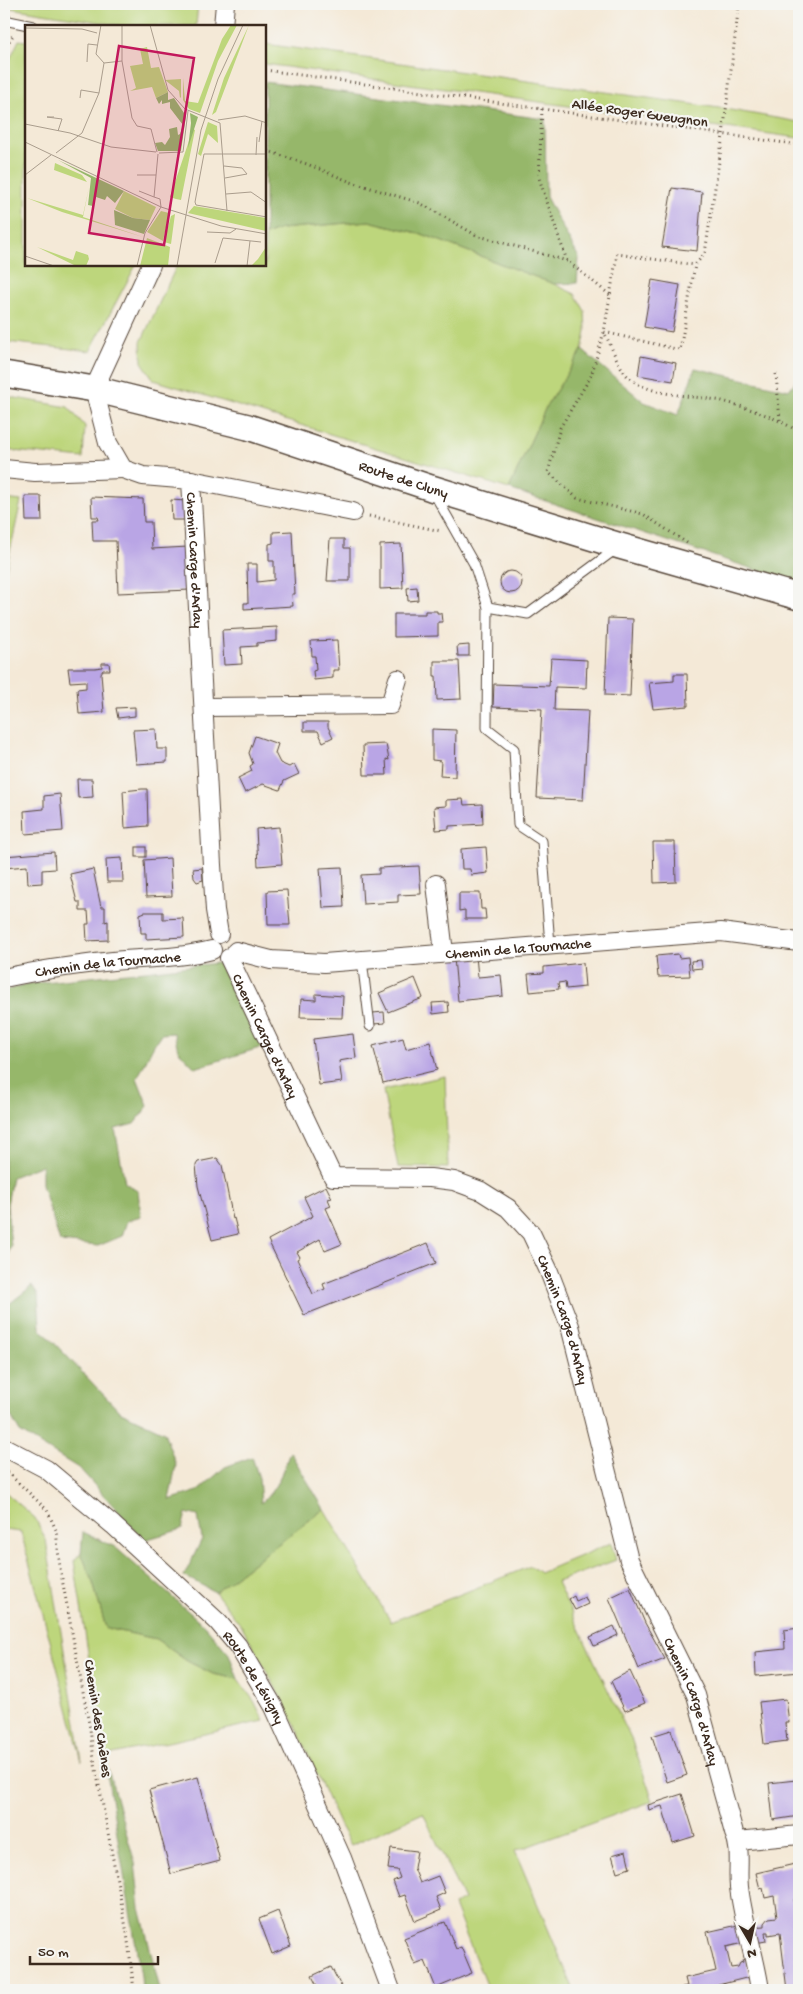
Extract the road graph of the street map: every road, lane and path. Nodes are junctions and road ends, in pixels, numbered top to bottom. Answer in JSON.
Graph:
{"nodes":[{"id":1,"x":225,"y":4,"type":"edge"},
{"id":2,"x":738,"y":4,"type":"edge"},
{"id":3,"x":4,"y":20,"type":"edge"},
{"id":4,"x":23,"y":24,"type":"junction"},
{"id":5,"x":28,"y":25,"type":"edge"},
{"id":6,"x":223,"y":25,"type":"edge"},
{"id":7,"x":4,"y":55,"type":"edge"},
{"id":8,"x":266,"y":70,"type":"edge"},
{"id":9,"x":542,"y":108,"type":"junction"},
{"id":10,"x":723,"y":135,"type":"junction"},
{"id":11,"x":799,"y":145,"type":"edge"},
{"id":12,"x":266,"y":148,"type":"edge"},
{"id":13,"x":567,"y":261,"type":"junction"},
{"id":14,"x":695,"y":265,"type":"junction"},
{"id":15,"x":151,"y":266,"type":"edge"},
{"id":16,"x":610,"y":295,"type":"junction"},
{"id":17,"x":604,"y":332,"type":"junction"},
{"id":18,"x":4,"y":374,"type":"edge"},
{"id":19,"x":776,"y":374,"type":"dead end"},
{"id":20,"x":94,"y":389,"type":"junction"},
{"id":21,"x":780,"y":420,"type":"junction"},
{"id":22,"x":799,"y":432,"type":"edge"},
{"id":23,"x":4,"y":469,"type":"edge"},
{"id":24,"x":123,"y":470,"type":"junction"},
{"id":25,"x":191,"y":480,"type":"junction"},
{"id":26,"x":431,"y":488,"type":"junction"},
{"id":27,"x":353,"y":512,"type":"joint"},
{"id":28,"x":457,"y":535,"type":"junction"},
{"id":29,"x":690,"y":544,"type":"dead end"},
{"id":30,"x":620,"y":546,"type":"junction"},
{"id":31,"x":799,"y":597,"type":"edge"},
{"id":32,"x":488,"y":607,"type":"junction"},
{"id":33,"x":398,"y":679,"type":"dead end"},
{"id":34,"x":204,"y":707,"type":"junction"},
{"id":35,"x":436,"y":884,"type":"dead end"},
{"id":36,"x":219,"y":934,"type":"junction"},
{"id":37,"x":799,"y":942,"type":"edge"},
{"id":38,"x":550,"y":945,"type":"junction"},
{"id":39,"x":212,"y":950,"type":"junction"},
{"id":40,"x":444,"y":953,"type":"junction"},
{"id":41,"x":233,"y":955,"type":"junction"},
{"id":42,"x":362,"y":960,"type":"junction"},
{"id":43,"x":4,"y":978,"type":"edge"},
{"id":44,"x":370,"y":1026,"type":"dead end"},
{"id":45,"x":4,"y":1447,"type":"edge"},
{"id":46,"x":4,"y":1469,"type":"edge"},
{"id":47,"x":799,"y":1835,"type":"edge"},
{"id":48,"x":738,"y":1841,"type":"junction"},
{"id":49,"x":134,"y":1990,"type":"edge"},
{"id":50,"x":391,"y":1990,"type":"edge"},
{"id":51,"x":760,"y":1990,"type":"edge"}],
"edges":[{"from":1,"to":6,"type":"street"},
{"from":2,"to":10,"type":"path"},
{"from":3,"to":4,"type":"lane"},
{"from":4,"to":5,"type":"lane"},
{"from":4,"to":7,"type":"path"},
{"from":8,"to":9,"type":"path","name":"Allée Roger Gueugnon"},
{"from":9,"to":10,"type":"path","name":"Allée Roger Gueugnon"},
{"from":9,"to":13,"type":"path"},
{"from":10,"to":11,"type":"path"},
{"from":10,"to":14,"type":"path","name":"Allée Roger Gueugnon"},
{"from":12,"to":13,"type":"path"},
{"from":13,"to":16,"type":"path"},
{"from":14,"to":16,"type":"path"},
{"from":14,"to":17,"type":"path","name":"Allée Roger Gueugnon"},
{"from":15,"to":20,"type":"street"},
{"from":16,"to":17,"type":"path"},
{"from":17,"to":21,"type":"path"},
{"from":17,"to":29,"type":"path"},
{"from":18,"to":20,"type":"main road","name":"Route de Cluny"},
{"from":19,"to":21,"type":"path"},
{"from":20,"to":24,"type":"street"},
{"from":20,"to":26,"type":"main road","name":"Route de Cluny"},
{"from":21,"to":22,"type":"path"},
{"from":23,"to":24,"type":"street","name":"Chemin Carge d'Arlay"},
{"from":24,"to":25,"type":"street","name":"Chemin Carge d'Arlay"},
{"from":25,"to":27,"type":"street"},
{"from":25,"to":34,"type":"street","name":"Chemin Carge d'Arlay"},
{"from":26,"to":28,"type":"lane"},
{"from":26,"to":30,"type":"main road","name":"Route de Cluny"},
{"from":27,"to":28,"type":"path"},
{"from":28,"to":32,"type":"lane"},
{"from":30,"to":31,"type":"main road","name":"Route de Cluny"},
{"from":30,"to":32,"type":"lane"},
{"from":32,"to":38,"type":"lane"},
{"from":33,"to":34,"type":"street"},
{"from":34,"to":36,"type":"street","name":"Chemin Carge d'Arlay"},
{"from":35,"to":40,"type":"street"},
{"from":36,"to":39,"type":"street"},
{"from":36,"to":41,"type":"street"},
{"from":37,"to":38,"type":"street","name":"Chemin de la Tournache"},
{"from":38,"to":40,"type":"street","name":"Chemin de la Tournache"},
{"from":39,"to":41,"type":"street"},
{"from":39,"to":43,"type":"street","name":"Chemin de la Tournache"},
{"from":40,"to":42,"type":"street","name":"Chemin de la Tournache"},
{"from":41,"to":42,"type":"street","name":"Chemin de la Tournache"},
{"from":41,"to":48,"type":"street","name":"Chemin Carge d'Arlay"},
{"from":42,"to":44,"type":"lane"},
{"from":45,"to":50,"type":"street","name":"Route de Lévigny"},
{"from":46,"to":49,"type":"path","name":"Chemin des Chênes"},
{"from":47,"to":48,"type":"street"},
{"from":48,"to":51,"type":"street","name":"Chemin Carge d'Arlay"}]}
